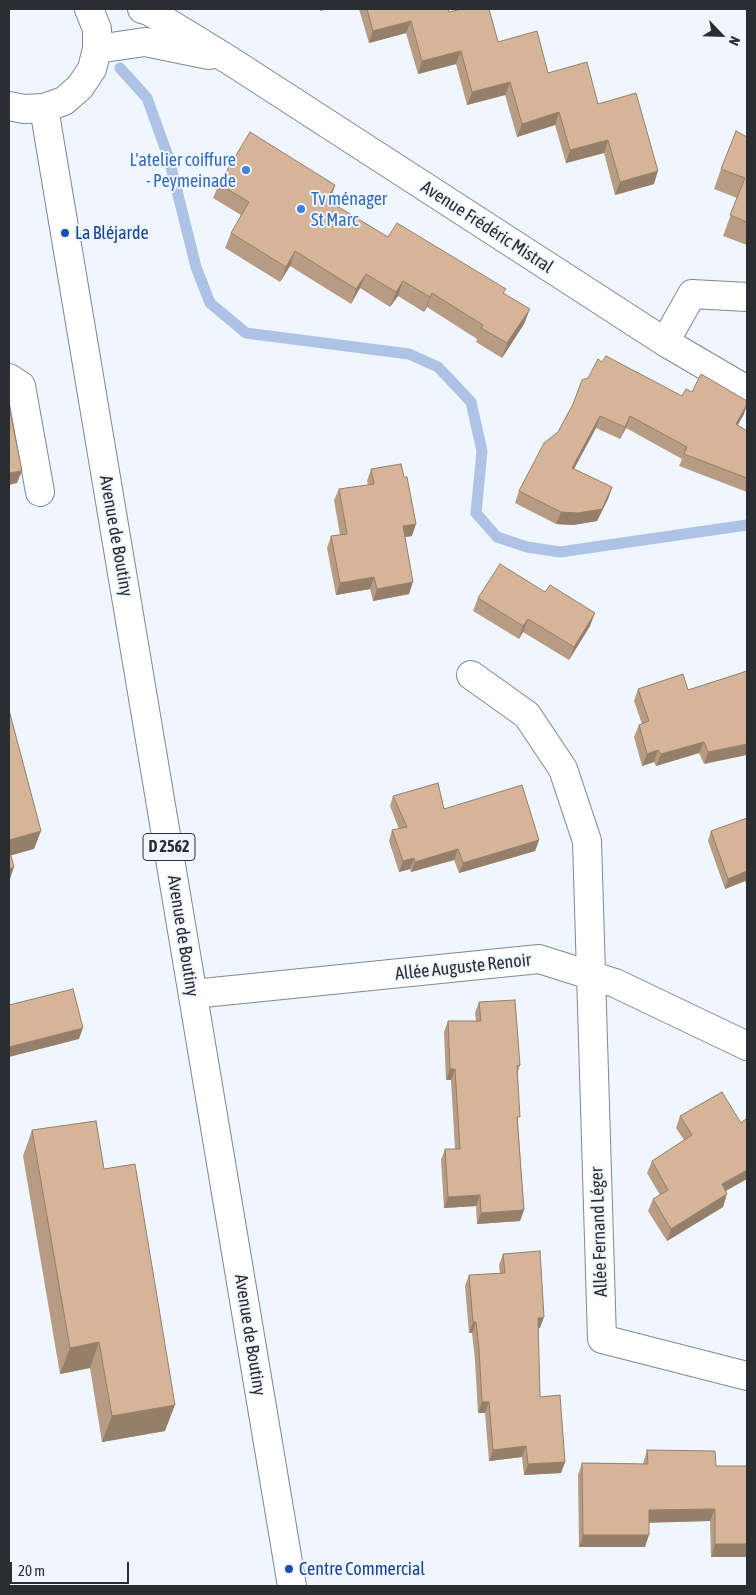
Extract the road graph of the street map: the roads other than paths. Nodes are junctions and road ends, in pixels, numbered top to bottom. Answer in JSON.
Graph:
{"nodes":[{"id":1,"x":89,"y":9,"type":"edge"},
{"id":2,"x":142,"y":9,"type":"edge"},
{"id":3,"x":97,"y":49,"type":"junction"},
{"id":4,"x":229,"y":60,"type":"junction"},
{"id":5,"x":9,"y":106,"type":"edge"},
{"id":6,"x":44,"y":108,"type":"junction"},
{"id":7,"x":747,"y":297,"type":"edge"},
{"id":8,"x":665,"y":342,"type":"junction"},
{"id":9,"x":9,"y":378,"type":"edge"},
{"id":10,"x":747,"y":390,"type":"edge"},
{"id":11,"x":40,"y":492,"type":"dead end"},
{"id":12,"x":471,"y":675,"type":"dead end"},
{"id":13,"x":592,"y":976,"type":"junction"},
{"id":14,"x":193,"y":994,"type":"junction"},
{"id":15,"x":747,"y":1046,"type":"edge"},
{"id":16,"x":747,"y":1376,"type":"edge"},
{"id":17,"x":292,"y":1586,"type":"edge"}],
"edges":[{"from":1,"to":3,"type":"street"},
{"from":2,"to":4,"type":"street","name":"Avenue Frédéric Mistral"},
{"from":3,"to":4,"type":"street","name":"Avenue Frédéric Mistral"},
{"from":3,"to":6,"type":"street"},
{"from":4,"to":8,"type":"street","name":"Avenue Frédéric Mistral"},
{"from":5,"to":6,"type":"street"},
{"from":6,"to":14,"type":"street","name":"Avenue de Boutiny","number":"D 2562"},
{"from":7,"to":8,"type":"street"},
{"from":8,"to":10,"type":"street","name":"Avenue Frédéric Mistral"},
{"from":9,"to":11,"type":"street"},
{"from":12,"to":13,"type":"street"},
{"from":13,"to":14,"type":"street","name":"Allée Auguste Renoir"},
{"from":13,"to":15,"type":"street","name":"Allée Auguste Renoir"},
{"from":13,"to":16,"type":"street","name":"Allée Fernand Léger"},
{"from":14,"to":17,"type":"street","name":"Avenue de Boutiny","number":"D 2562"}]}
